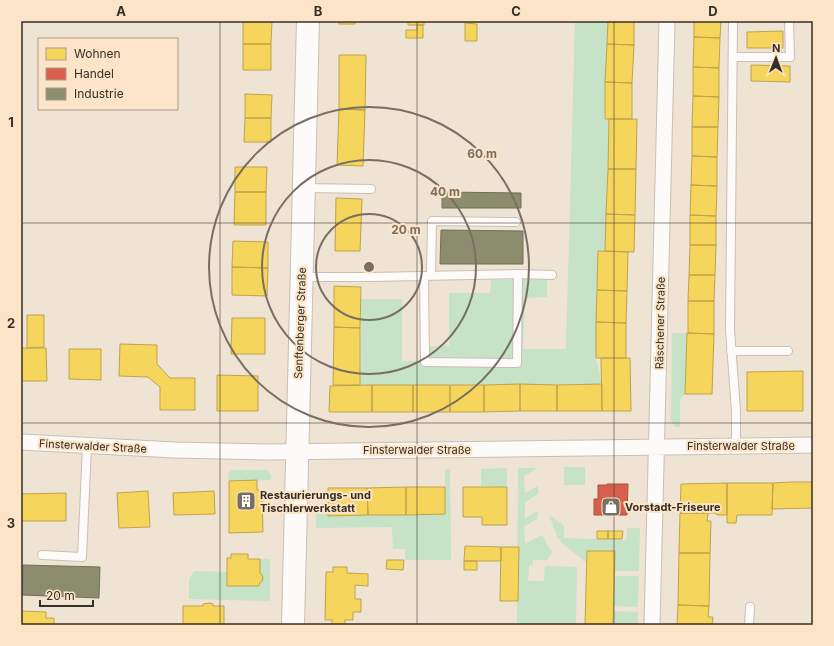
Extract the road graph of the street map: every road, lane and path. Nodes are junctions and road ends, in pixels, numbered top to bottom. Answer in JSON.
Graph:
{"nodes":[{"id":1,"x":308,"y":21,"type":"edge"},
{"id":2,"x":667,"y":21,"type":"edge"},
{"id":3,"x":733,"y":21,"type":"edge"},
{"id":4,"x":789,"y":21,"type":"edge"},
{"id":5,"x":734,"y":57,"type":"junction"},
{"id":6,"x":304,"y":188,"type":"junction"},
{"id":7,"x":371,"y":189,"type":"dead end"},
{"id":8,"x":516,"y":222,"type":"dead end"},
{"id":9,"x":518,"y":274,"type":"junction"},
{"id":10,"x":552,"y":275,"type":"dead end"},
{"id":11,"x":301,"y":276,"type":"junction"},
{"id":12,"x":427,"y":276,"type":"junction"},
{"id":13,"x":731,"y":351,"type":"junction"},
{"id":14,"x":788,"y":351,"type":"dead end"},
{"id":15,"x":21,"y":442,"type":"edge"},
{"id":16,"x":813,"y":445,"type":"edge"},
{"id":17,"x":87,"y":446,"type":"junction"},
{"id":18,"x":736,"y":446,"type":"junction"},
{"id":19,"x":656,"y":447,"type":"junction"},
{"id":20,"x":298,"y":450,"type":"junction"},
{"id":21,"x":42,"y":555,"type":"dead end"},
{"id":22,"x":750,"y":607,"type":"dead end"},
{"id":23,"x":293,"y":625,"type":"edge"},
{"id":24,"x":652,"y":625,"type":"edge"},
{"id":25,"x":749,"y":625,"type":"edge"}],
"edges":[{"from":1,"to":6,"type":"street","name":"Senftenberger Straße"},
{"from":2,"to":19,"type":"street","name":"Räschener Straße"},
{"from":3,"to":5,"type":"lane"},
{"from":4,"to":5,"type":"lane"},
{"from":5,"to":13,"type":"lane"},
{"from":6,"to":7,"type":"lane"},
{"from":6,"to":11,"type":"street","name":"Senftenberger Straße"},
{"from":8,"to":12,"type":"lane"},
{"from":9,"to":10,"type":"lane"},
{"from":9,"to":12,"type":"lane"},
{"from":9,"to":12,"type":"lane"},
{"from":11,"to":12,"type":"lane"},
{"from":11,"to":20,"type":"street","name":"Senftenberger Straße"},
{"from":13,"to":14,"type":"lane"},
{"from":13,"to":18,"type":"lane"},
{"from":15,"to":17,"type":"street","name":"Finsterwalder Straße"},
{"from":16,"to":18,"type":"street","name":"Finsterwalder Straße"},
{"from":17,"to":20,"type":"street","name":"Finsterwalder Straße"},
{"from":17,"to":21,"type":"lane"},
{"from":18,"to":19,"type":"street","name":"Finsterwalder Straße"},
{"from":19,"to":20,"type":"street","name":"Finsterwalder Straße"},
{"from":19,"to":24,"type":"street","name":"Räschener Straße"},
{"from":20,"to":23,"type":"street","name":"Senftenberger Straße"},
{"from":22,"to":25,"type":"lane"}]}
